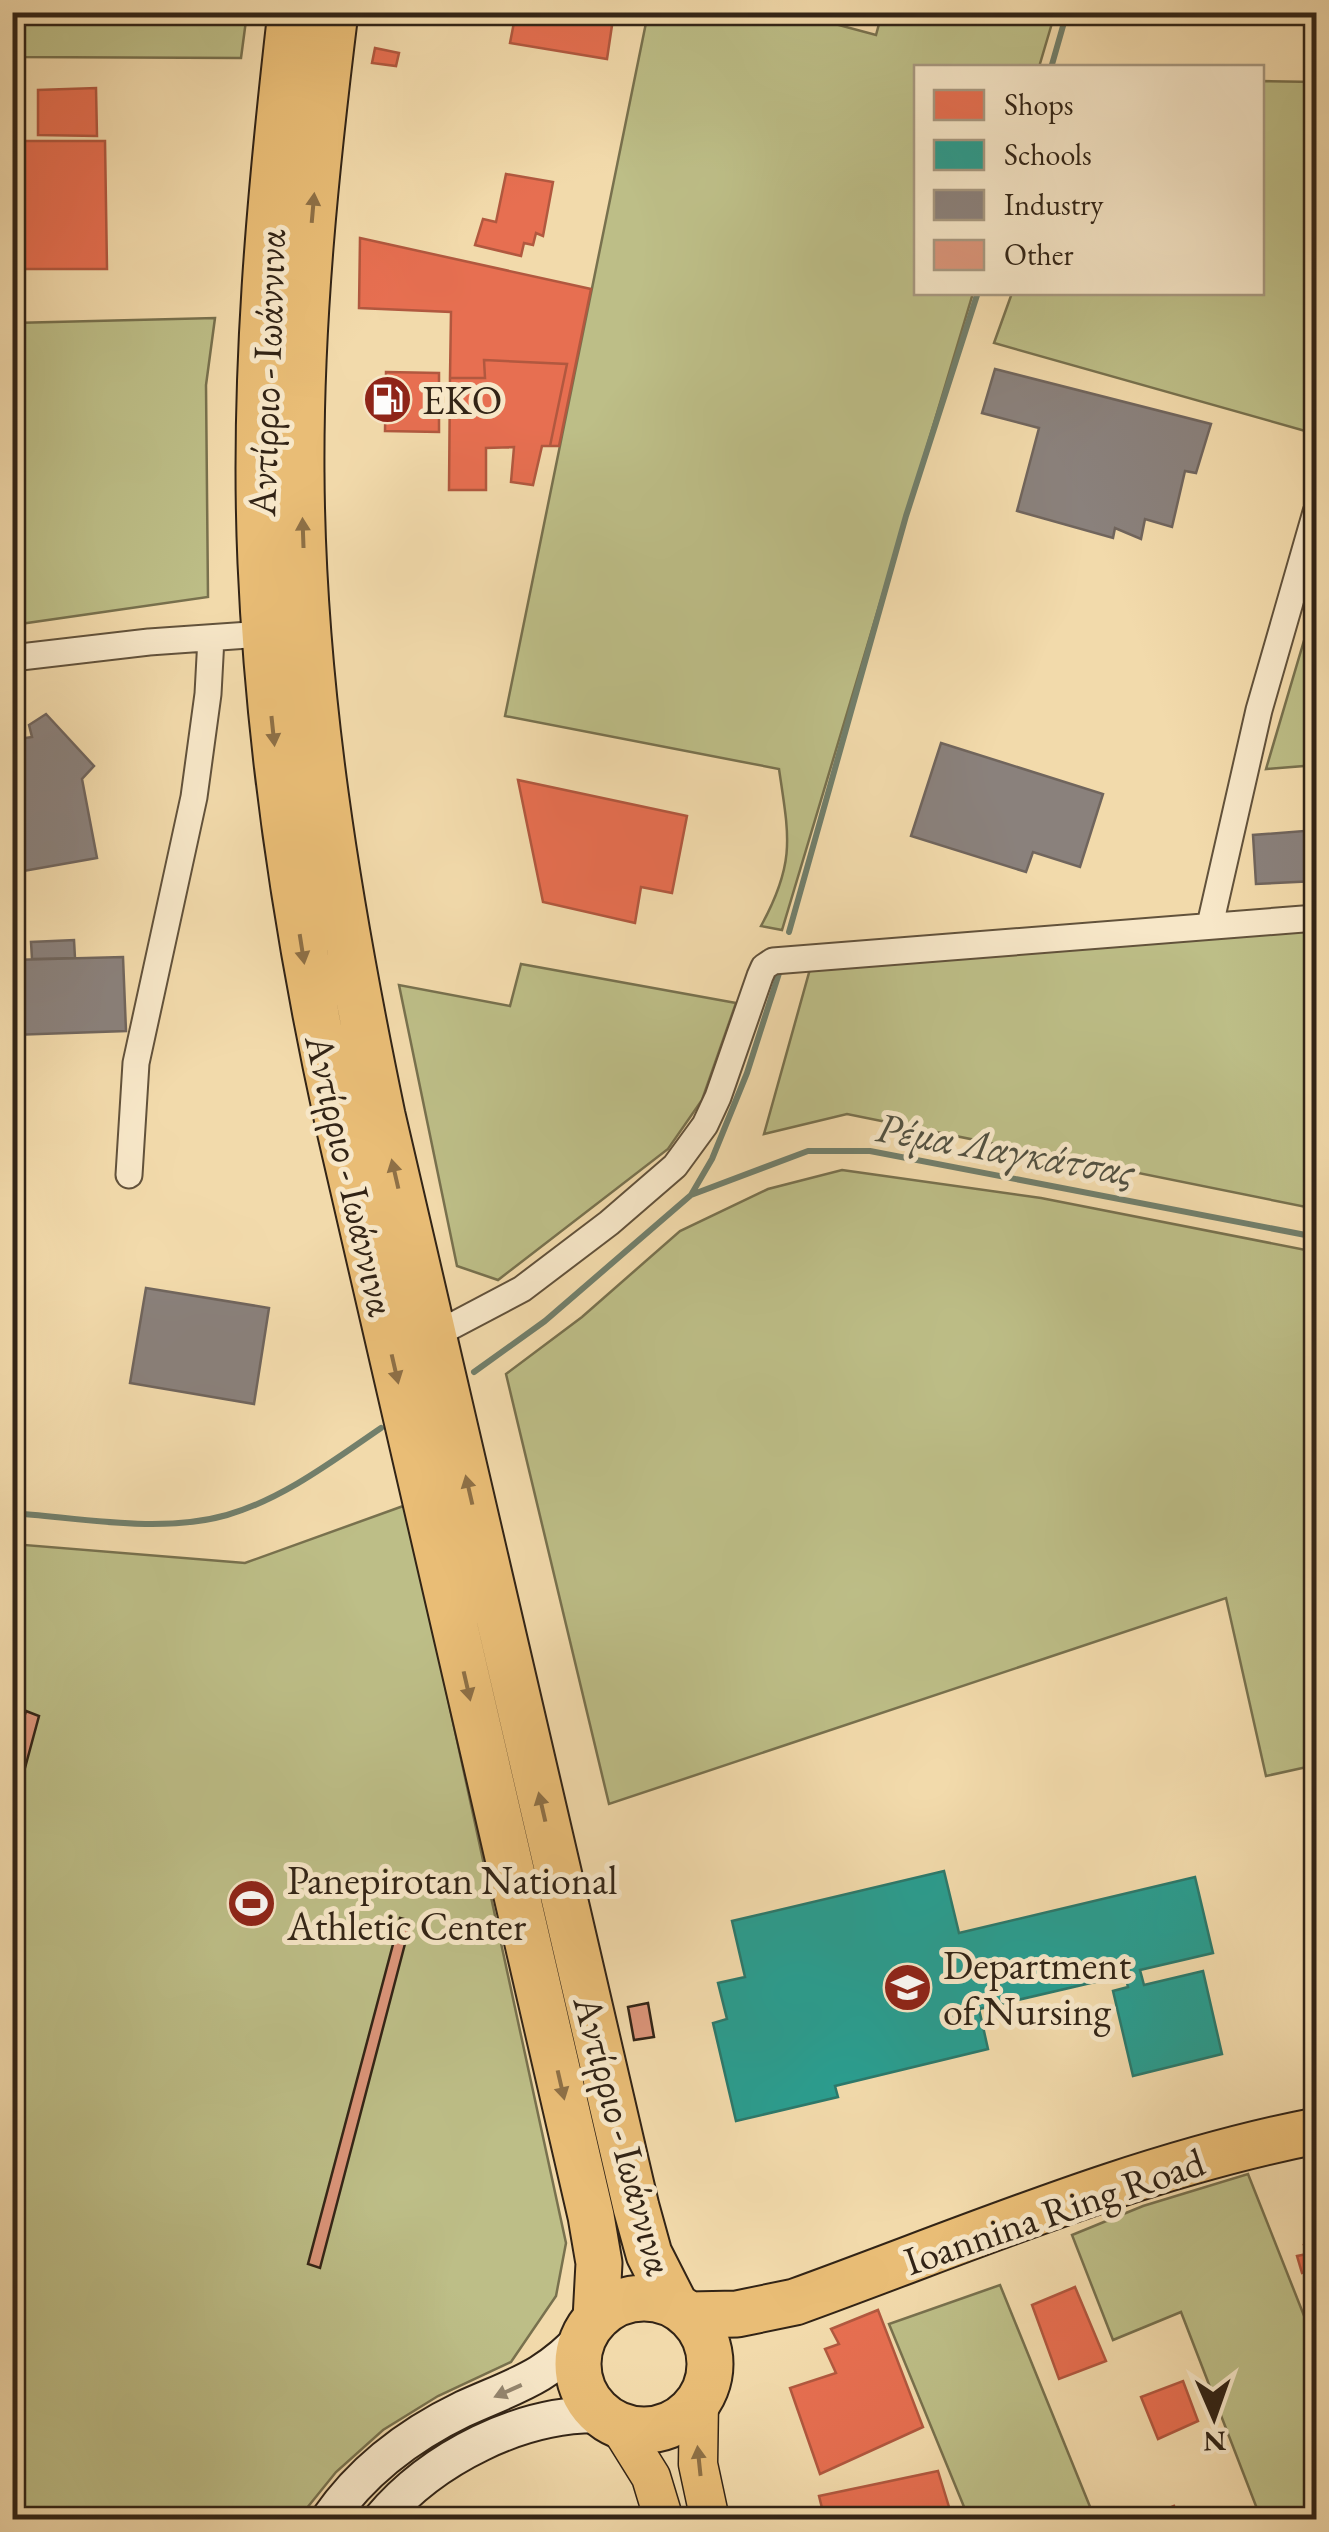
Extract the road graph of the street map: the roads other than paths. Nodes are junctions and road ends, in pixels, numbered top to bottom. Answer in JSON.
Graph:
{"nodes":[{"id":1,"x":291,"y":12,"type":"edge"},
{"id":2,"x":334,"y":12,"type":"edge"},
{"id":3,"x":1316,"y":512,"type":"edge"},
{"id":4,"x":287,"y":632,"type":"junction"},
{"id":5,"x":211,"y":638,"type":"junction"},
{"id":6,"x":12,"y":658,"type":"edge"},
{"id":7,"x":1316,"y":918,"type":"edge"},
{"id":8,"x":1210,"y":925,"type":"junction"},
{"id":9,"x":129,"y":1175,"type":"dead end"},
{"id":10,"x":433,"y":1336,"type":"junction"},
{"id":11,"x":1316,"y":2131,"type":"edge"},
{"id":12,"x":795,"y":2302,"type":"junction"},
{"id":13,"x":682,"y":2310,"type":"junction"},
{"id":14,"x":590,"y":2326,"type":"junction"},
{"id":15,"x":704,"y":2389,"type":"junction"},
{"id":16,"x":611,"y":2420,"type":"junction"},
{"id":17,"x":328,"y":2520,"type":"edge"},
{"id":18,"x":380,"y":2520,"type":"edge"},
{"id":19,"x":664,"y":2520,"type":"edge"},
{"id":20,"x":710,"y":2520,"type":"edge"}],
"edges":[{"from":1,"to":4,"type":"highway","name":"Αντίρριο - Ιωάννινα"},
{"from":4,"to":2,"type":"highway","name":"Αντίρριο - Ιωάννινα","one_way":true},
{"from":3,"to":8,"type":"street"},
{"from":4,"to":5,"type":"street"},
{"from":10,"to":4,"type":"highway","name":"Αντίρριο - Ιωάννινα","one_way":true},
{"from":4,"to":14,"type":"highway","name":"Αντίρριο - Ιωάννινα","one_way":true},
{"from":5,"to":6,"type":"street"},
{"from":5,"to":9,"type":"street"},
{"from":7,"to":8,"type":"street"},
{"from":8,"to":10,"type":"street"},
{"from":13,"to":10,"type":"highway","name":"Αντίρριο - Ιωάννινα","one_way":true},
{"from":11,"to":12,"type":"highway","name":"Ioannina Ring Road"},
{"from":12,"to":13,"type":"highway","name":"Ioannina Ring Road"},
{"from":12,"to":15,"type":"highway","name":"Ioannina Ring Road"},
{"from":13,"to":14,"type":"highway"},
{"from":13,"to":15,"type":"highway"},
{"from":14,"to":16,"type":"highway"},
{"from":14,"to":17,"type":"main road","one_way":true},
{"from":15,"to":16,"type":"highway"},
{"from":20,"to":15,"type":"main road","one_way":true},
{"from":16,"to":18,"type":"main road"},
{"from":16,"to":19,"type":"main road"}]}
